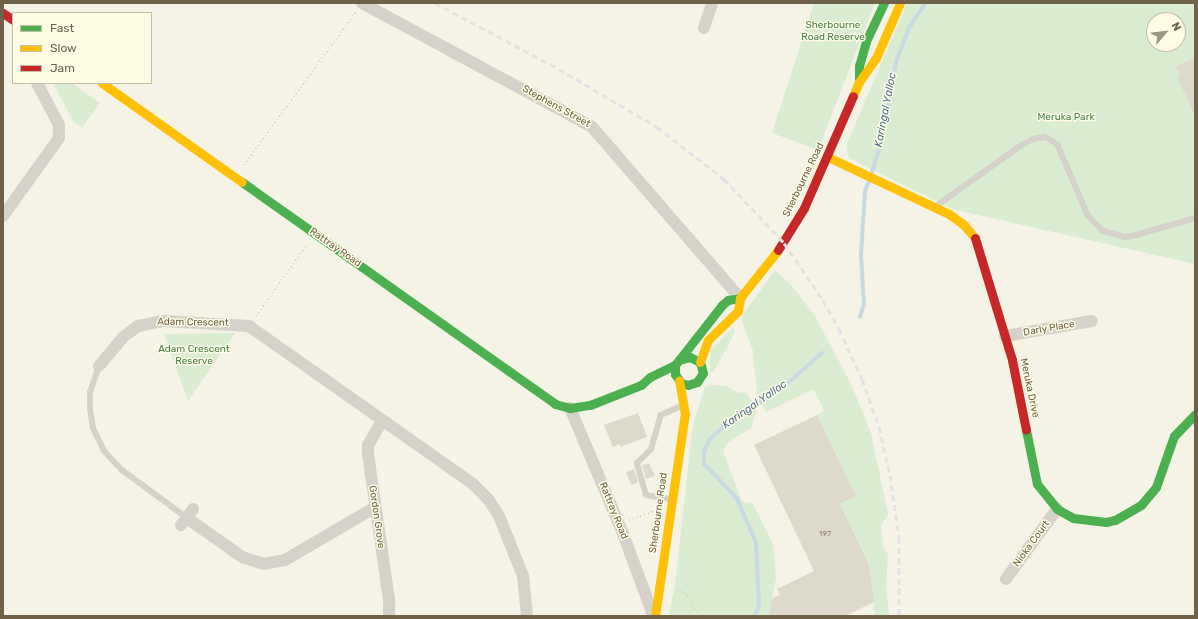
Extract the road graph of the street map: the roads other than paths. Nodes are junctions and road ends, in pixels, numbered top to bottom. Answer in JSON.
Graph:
{"nodes":[{"id":1,"x":362,"y":3,"type":"edge"},
{"id":2,"x":712,"y":3,"type":"edge"},
{"id":3,"x":884,"y":3,"type":"edge"},
{"id":4,"x":900,"y":3,"type":"edge"},
{"id":5,"x":3,"y":13,"type":"edge"},
{"id":6,"x":12,"y":19,"type":"edge"},
{"id":7,"x":704,"y":28,"type":"dead end"},
{"id":8,"x":859,"y":82,"type":"junction"},
{"id":9,"x":38,"y":84,"type":"edge"},
{"id":10,"x":103,"y":84,"type":"edge"},
{"id":11,"x":828,"y":157,"type":"junction"},
{"id":12,"x":935,"y":207,"type":"junction"},
{"id":13,"x":3,"y":216,"type":"edge"},
{"id":14,"x":1195,"y":218,"type":"edge"},
{"id":15,"x":740,"y":298,"type":"junction"},
{"id":16,"x":1092,"y":321,"type":"dead end"},
{"id":17,"x":1005,"y":336,"type":"junction"},
{"id":18,"x":700,"y":362,"type":"junction"},
{"id":19,"x":677,"y":363,"type":"junction"},
{"id":20,"x":100,"y":366,"type":"joint"},
{"id":21,"x":677,"y":380,"type":"junction"},
{"id":22,"x":697,"y":382,"type":"junction"},
{"id":23,"x":640,"y":385,"type":"junction"},
{"id":24,"x":570,"y":408,"type":"junction"},
{"id":25,"x":684,"y":409,"type":"junction"},
{"id":26,"x":1195,"y":414,"type":"edge"},
{"id":27,"x":382,"y":421,"type":"junction"},
{"id":28,"x":671,"y":500,"type":"junction"},
{"id":29,"x":374,"y":508,"type":"junction"},
{"id":30,"x":1057,"y":509,"type":"junction"},
{"id":31,"x":187,"y":517,"type":"joint"},
{"id":32,"x":1006,"y":579,"type":"dead end"},
{"id":33,"x":389,"y":616,"type":"edge"},
{"id":34,"x":527,"y":616,"type":"edge"},
{"id":35,"x":654,"y":616,"type":"edge"}],
"edges":[{"from":1,"to":15,"type":"street","name":"Stephens Street"},
{"from":2,"to":7,"type":"street"},
{"from":3,"to":8,"type":"street","name":"Sherbourne Road"},
{"from":4,"to":8,"type":"street","name":"Sherbourne Road"},
{"from":5,"to":6,"type":"street"},
{"from":8,"to":11,"type":"street","name":"Sherbourne Road"},
{"from":9,"to":13,"type":"street"},
{"from":10,"to":24,"type":"street","name":"Rattray Road"},
{"from":11,"to":12,"type":"street","name":"Meruka Drive"},
{"from":11,"to":15,"type":"street","name":"Sherbourne Road"},
{"from":12,"to":14,"type":"lane"},
{"from":12,"to":17,"type":"street","name":"Meruka Drive"},
{"from":15,"to":18,"type":"street","name":"Sherbourne Road"},
{"from":15,"to":19,"type":"street"},
{"from":16,"to":17,"type":"street","name":"Darly Place"},
{"from":17,"to":30,"type":"street","name":"Meruka Drive"},
{"from":18,"to":19,"type":"street"},
{"from":18,"to":22,"type":"street"},
{"from":19,"to":21,"type":"street"},
{"from":19,"to":23,"type":"street","name":"Rattray Road"},
{"from":20,"to":27,"type":"street","name":"Adam Crescent"},
{"from":20,"to":31,"type":"lane","name":"Adam Crescent"},
{"from":21,"to":22,"type":"street"},
{"from":21,"to":23,"type":"street","name":"Rattray Road"},
{"from":21,"to":25,"type":"street","name":"Sherbourne Road"},
{"from":22,"to":25,"type":"street","name":"Sherbourne Road"},
{"from":23,"to":24,"type":"street","name":"Rattray Road"},
{"from":24,"to":35,"type":"street","name":"Rattray Road"},
{"from":25,"to":28,"type":"street","name":"Sherbourne Road"},
{"from":25,"to":28,"type":"lane"},
{"from":26,"to":30,"type":"street","name":"Meruka Drive"},
{"from":27,"to":29,"type":"street","name":"Gordon Grove"},
{"from":27,"to":34,"type":"street"},
{"from":28,"to":35,"type":"street","name":"Sherbourne Road"},
{"from":29,"to":31,"type":"street","name":"Adam Crescent"},
{"from":29,"to":33,"type":"street","name":"Gordon Grove"},
{"from":30,"to":32,"type":"street","name":"Nioka Court"}]}
